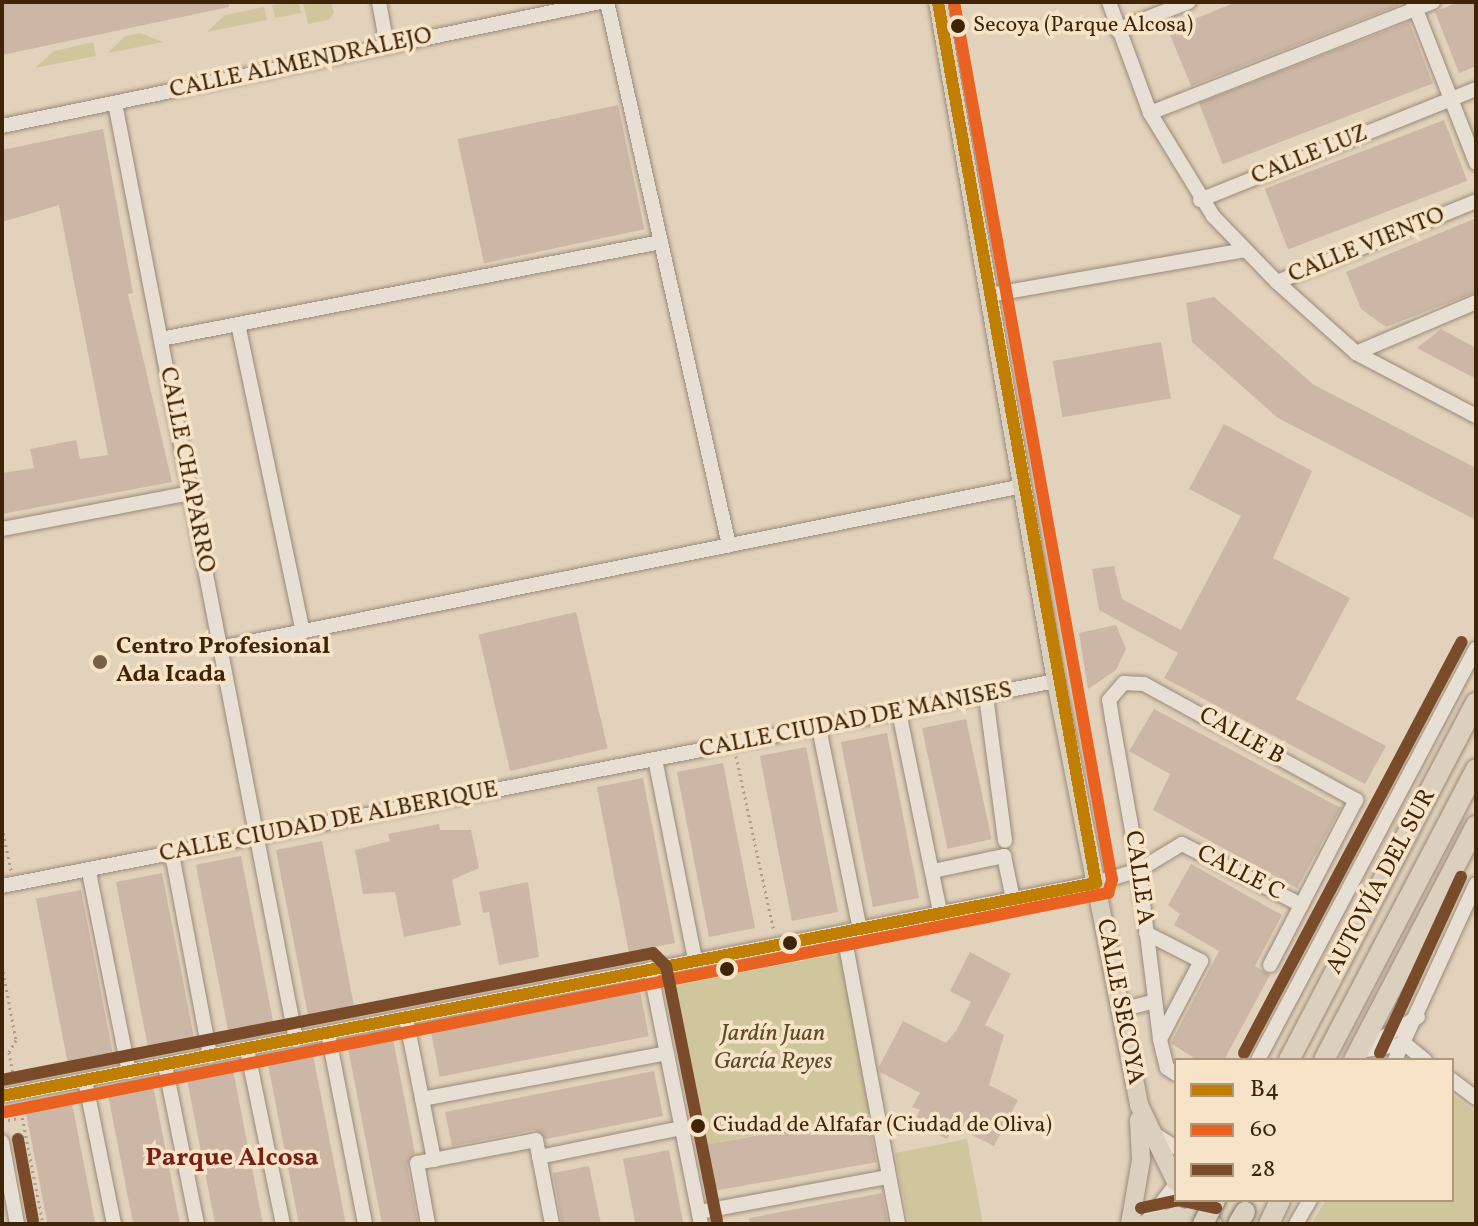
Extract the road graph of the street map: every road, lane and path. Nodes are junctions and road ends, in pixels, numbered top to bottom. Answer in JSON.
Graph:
{"nodes":[{"id":1,"x":379,"y":2,"type":"edge"},
{"id":2,"x":601,"y":2,"type":"edge"},
{"id":3,"x":607,"y":2,"type":"edge"},
{"id":4,"x":938,"y":2,"type":"edge"},
{"id":5,"x":1109,"y":2,"type":"edge"},
{"id":6,"x":1189,"y":2,"type":"edge"},
{"id":7,"x":1433,"y":2,"type":"edge"},
{"id":8,"x":1414,"y":6,"type":"edge"},
{"id":9,"x":1117,"y":30,"type":"junction"},
{"id":10,"x":387,"y":46,"type":"junction"},
{"id":11,"x":1476,"y":89,"type":"edge"},
{"id":12,"x":1451,"y":99,"type":"junction"},
{"id":13,"x":115,"y":103,"type":"junction"},
{"id":14,"x":1150,"y":113,"type":"junction"},
{"id":15,"x":2,"y":126,"type":"edge"},
{"id":16,"x":1476,"y":163,"type":"edge"},
{"id":17,"x":1200,"y":200,"type":"junction"},
{"id":18,"x":1476,"y":201,"type":"edge"},
{"id":19,"x":661,"y":242,"type":"junction"},
{"id":20,"x":1244,"y":250,"type":"junction"},
{"id":21,"x":1277,"y":282,"type":"junction"},
{"id":22,"x":990,"y":295,"type":"junction"},
{"id":23,"x":1476,"y":302,"type":"edge"},
{"id":24,"x":238,"y":324,"type":"junction"},
{"id":25,"x":161,"y":339,"type":"junction"},
{"id":26,"x":1356,"y":353,"type":"junction"},
{"id":27,"x":1476,"y":416,"type":"edge"},
{"id":28,"x":1023,"y":486,"type":"junction"},
{"id":29,"x":190,"y":493,"type":"junction"},
{"id":30,"x":2,"y":529,"type":"edge"},
{"id":31,"x":729,"y":545,"type":"junction"},
{"id":32,"x":303,"y":632,"type":"junction"},
{"id":33,"x":220,"y":648,"type":"junction"},
{"id":34,"x":1476,"y":649,"type":"edge"},
{"id":35,"x":1056,"y":681,"type":"junction"},
{"id":36,"x":1124,"y":683,"type":"joint"},
{"id":37,"x":986,"y":696,"type":"junction"},
{"id":38,"x":1476,"y":703,"type":"edge"},
{"id":39,"x":899,"y":712,"type":"junction"},
{"id":40,"x":819,"y":728,"type":"junction"},
{"id":41,"x":734,"y":744,"type":"junction"},
{"id":42,"x":655,"y":759,"type":"junction"},
{"id":43,"x":1476,"y":769,"type":"edge"},
{"id":44,"x":1476,"y":826,"type":"edge"},
{"id":45,"x":2,"y":827,"type":"edge"},
{"id":46,"x":256,"y":837,"type":"junction"},
{"id":47,"x":1005,"y":841,"type":"dead end"},
{"id":48,"x":172,"y":854,"type":"junction"},
{"id":49,"x":1139,"y":870,"type":"junction"},
{"id":50,"x":933,"y":871,"type":"junction"},
{"id":51,"x":89,"y":872,"type":"junction"},
{"id":52,"x":7,"y":881,"type":"edge"},
{"id":53,"x":1096,"y":883,"type":"junction"},
{"id":54,"x":1476,"y":884,"type":"edge"},
{"id":55,"x":1013,"y":899,"type":"junction"},
{"id":56,"x":1301,"y":905,"type":"junction"},
{"id":57,"x":940,"y":911,"type":"junction"},
{"id":58,"x":860,"y":929,"type":"junction"},
{"id":59,"x":1146,"y":933,"type":"junction"},
{"id":60,"x":777,"y":944,"type":"junction"},
{"id":61,"x":847,"y":951,"type":"dead end"},
{"id":62,"x":695,"y":960,"type":"junction"},
{"id":63,"x":1270,"y":965,"type":"dead end"},
{"id":64,"x":2,"y":966,"type":"edge"},
{"id":65,"x":650,"y":969,"type":"junction"},
{"id":66,"x":1155,"y":1001,"type":"junction"},
{"id":67,"x":1120,"y":1010,"type":"junction"},
{"id":68,"x":1419,"y":1016,"type":"junction"},
{"id":69,"x":406,"y":1018,"type":"junction"},
{"id":70,"x":328,"y":1033,"type":"junction"},
{"id":71,"x":1160,"y":1039,"type":"junction"},
{"id":72,"x":296,"y":1040,"type":"junction"},
{"id":73,"x":1405,"y":1044,"type":"junction"},
{"id":74,"x":247,"y":1049,"type":"junction"},
{"id":75,"x":667,"y":1053,"type":"junction"},
{"id":76,"x":1357,"y":1055,"type":"edge"},
{"id":77,"x":210,"y":1056,"type":"junction"},
{"id":78,"x":1259,"y":1058,"type":"edge"},
{"id":79,"x":1290,"y":1058,"type":"edge"},
{"id":80,"x":1325,"y":1058,"type":"edge"},
{"id":81,"x":1396,"y":1058,"type":"edge"},
{"id":82,"x":1422,"y":1058,"type":"edge"},
{"id":83,"x":165,"y":1065,"type":"junction"},
{"id":84,"x":129,"y":1072,"type":"junction"},
{"id":85,"x":1174,"y":1073,"type":"edge"},
{"id":86,"x":14,"y":1079,"type":"dead end"},
{"id":87,"x":85,"y":1080,"type":"junction"},
{"id":88,"x":1454,"y":1082,"type":"edge"},
{"id":89,"x":2,"y":1096,"type":"edge"},
{"id":90,"x":1476,"y":1098,"type":"edge"},
{"id":91,"x":422,"y":1099,"type":"junction"},
{"id":92,"x":20,"y":1105,"type":"dead end"},
{"id":93,"x":1139,"y":1105,"type":"junction"},
{"id":94,"x":19,"y":1118,"type":"junction"},
{"id":95,"x":2,"y":1121,"type":"edge"},
{"id":96,"x":682,"y":1128,"type":"junction"},
{"id":97,"x":1147,"y":1128,"type":"junction"},
{"id":98,"x":2,"y":1142,"type":"edge"},
{"id":99,"x":1174,"y":1147,"type":"edge"},
{"id":100,"x":539,"y":1157,"type":"junction"},
{"id":101,"x":434,"y":1160,"type":"junction"},
{"id":102,"x":888,"y":1177,"type":"junction"},
{"id":103,"x":1174,"y":1179,"type":"edge"},
{"id":104,"x":1174,"y":1186,"type":"edge"},
{"id":105,"x":1192,"y":1202,"type":"edge"},
{"id":106,"x":1214,"y":1202,"type":"edge"},
{"id":107,"x":1279,"y":1202,"type":"edge"},
{"id":108,"x":1309,"y":1202,"type":"edge"},
{"id":109,"x":700,"y":1218,"type":"edge"},
{"id":110,"x":1208,"y":1223,"type":"edge"},
{"id":111,"x":17,"y":1224,"type":"edge"},
{"id":112,"x":43,"y":1224,"type":"edge"},
{"id":113,"x":114,"y":1224,"type":"edge"},
{"id":114,"x":197,"y":1224,"type":"edge"},
{"id":115,"x":283,"y":1224,"type":"edge"},
{"id":116,"x":365,"y":1224,"type":"edge"},
{"id":117,"x":428,"y":1224,"type":"edge"},
{"id":118,"x":552,"y":1224,"type":"edge"},
{"id":119,"x":898,"y":1224,"type":"edge"},
{"id":120,"x":1130,"y":1224,"type":"edge"},
{"id":121,"x":1145,"y":1224,"type":"edge"},
{"id":122,"x":1269,"y":1224,"type":"edge"},
{"id":123,"x":1296,"y":1224,"type":"edge"}],
"edges":[{"from":1,"to":10,"type":"street"},
{"from":2,"to":10,"type":"street","name":"CALLE ALMENDRALEJO"},
{"from":3,"to":19,"type":"street"},
{"from":4,"to":22,"type":"main road","name":"CALLE SECOYA"},
{"from":5,"to":9,"type":"street"},
{"from":6,"to":9,"type":"street"},
{"from":7,"to":8,"type":"street"},
{"from":8,"to":12,"type":"street"},
{"from":8,"to":14,"type":"street"},
{"from":9,"to":14,"type":"street"},
{"from":10,"to":13,"type":"street","name":"CALLE ALMENDRALEJO"},
{"from":11,"to":12,"type":"street","name":"CALLE LUZ"},
{"from":12,"to":16,"type":"street"},
{"from":12,"to":17,"type":"street","name":"CALLE LUZ"},
{"from":13,"to":15,"type":"street","name":"CALLE ALMENDRALEJO"},
{"from":13,"to":25,"type":"street","name":"CALLE CHAPARRO"},
{"from":14,"to":17,"type":"street"},
{"from":17,"to":20,"type":"street"},
{"from":18,"to":21,"type":"street","name":"CALLE VIENTO"},
{"from":19,"to":24,"type":"street"},
{"from":19,"to":31,"type":"street"},
{"from":20,"to":21,"type":"street"},
{"from":20,"to":22,"type":"street"},
{"from":21,"to":26,"type":"street"},
{"from":22,"to":28,"type":"main road","name":"CALLE SECOYA"},
{"from":23,"to":26,"type":"street"},
{"from":24,"to":25,"type":"street"},
{"from":24,"to":32,"type":"street"},
{"from":25,"to":29,"type":"street","name":"CALLE CHAPARRO"},
{"from":26,"to":27,"type":"street"},
{"from":28,"to":31,"type":"street"},
{"from":28,"to":35,"type":"main road","name":"CALLE SECOYA"},
{"from":29,"to":30,"type":"street"},
{"from":29,"to":33,"type":"street","name":"CALLE CHAPARRO"},
{"from":31,"to":32,"type":"street"},
{"from":32,"to":33,"type":"street"},
{"from":33,"to":46,"type":"street","name":"CALLE CHAPARRO"},
{"from":34,"to":78,"type":"street"},
{"from":35,"to":37,"type":"street","name":"CALLE CIUDAD DE MANISES"},
{"from":35,"to":53,"type":"main road","name":"CALLE SECOYA"},
{"from":36,"to":49,"type":"street","name":"CALLE A"},
{"from":36,"to":56,"type":"street","name":"CALLE B"},
{"from":37,"to":39,"type":"street","name":"CALLE CIUDAD DE MANISES"},
{"from":37,"to":47,"type":"street"},
{"from":38,"to":79,"type":"highway","name":"AUTOVÍA DEL SUR"},
{"from":39,"to":40,"type":"street","name":"CALLE CIUDAD DE MANISES"},
{"from":39,"to":50,"type":"street"},
{"from":40,"to":41,"type":"street","name":"CALLE CIUDAD DE MANISES"},
{"from":40,"to":58,"type":"street"},
{"from":41,"to":42,"type":"street","name":"CALLE CIUDAD DE MANISES"},
{"from":41,"to":60,"type":"path"},
{"from":42,"to":46,"type":"street","name":"CALLE CIUDAD DE ALBERIQUE"},
{"from":42,"to":62,"type":"street"},
{"from":43,"to":80,"type":"highway","name":"AUTOVÍA DEL SUR"},
{"from":44,"to":76,"type":"highway"},
{"from":45,"to":52,"type":"path"},
{"from":46,"to":48,"type":"street","name":"CALLE CIUDAD DE ALBERIQUE"},
{"from":46,"to":72,"type":"street","name":"CALLE CHAPARRO"},
{"from":48,"to":51,"type":"street","name":"CALLE CIUDAD DE ALBERIQUE"},
{"from":48,"to":77,"type":"street"},
{"from":49,"to":53,"type":"street"},
{"from":49,"to":56,"type":"street","name":"CALLE C"},
{"from":49,"to":59,"type":"street","name":"CALLE A"},
{"from":50,"to":55,"type":"street"},
{"from":50,"to":57,"type":"street"},
{"from":51,"to":52,"type":"street","name":"CALLE CIUDAD DE ALBERIQUE"},
{"from":51,"to":84,"type":"street"},
{"from":53,"to":55,"type":"street"},
{"from":53,"to":67,"type":"main road","name":"CALLE SECOYA"},
{"from":54,"to":68,"type":"street"},
{"from":55,"to":57,"type":"street"},
{"from":56,"to":63,"type":"street"},
{"from":57,"to":58,"type":"street"},
{"from":58,"to":60,"type":"street"},
{"from":59,"to":66,"type":"street","name":"CALLE A"},
{"from":59,"to":71,"type":"street"},
{"from":60,"to":62,"type":"street"},
{"from":61,"to":102,"type":"street"},
{"from":62,"to":65,"type":"street"},
{"from":64,"to":86,"type":"path"},
{"from":65,"to":69,"type":"street"},
{"from":65,"to":75,"type":"street"},
{"from":66,"to":67,"type":"street"},
{"from":66,"to":71,"type":"street","name":"CALLE A"},
{"from":67,"to":93,"type":"main road","name":"CALLE SECOYA"},
{"from":68,"to":73,"type":"street"},
{"from":68,"to":76,"type":"street"},
{"from":69,"to":70,"type":"street"},
{"from":69,"to":91,"type":"street"},
{"from":70,"to":72,"type":"street"},
{"from":70,"to":116,"type":"street"},
{"from":71,"to":85,"type":"street","name":"CALLE A"},
{"from":72,"to":74,"type":"street"},
{"from":73,"to":76,"type":"street"},
{"from":73,"to":81,"type":"street"},
{"from":73,"to":82,"type":"street"},
{"from":74,"to":77,"type":"street"},
{"from":74,"to":115,"type":"street"},
{"from":75,"to":91,"type":"street"},
{"from":75,"to":96,"type":"street"},
{"from":77,"to":83,"type":"street"},
{"from":83,"to":84,"type":"street"},
{"from":83,"to":114,"type":"street"},
{"from":84,"to":87,"type":"street"},
{"from":87,"to":89,"type":"street"},
{"from":87,"to":113,"type":"street"},
{"from":88,"to":90,"type":"street"},
{"from":91,"to":101,"type":"street"},
{"from":92,"to":94,"type":"path"},
{"from":93,"to":97,"type":"main road"},
{"from":93,"to":120,"type":"main road"},
{"from":94,"to":95,"type":"path"},
{"from":94,"to":112,"type":"path"},
{"from":96,"to":100,"type":"street"},
{"from":96,"to":109,"type":"street"},
{"from":97,"to":99,"type":"street"},
{"from":97,"to":103,"type":"main road"},
{"from":98,"to":111,"type":"street"},
{"from":100,"to":101,"type":"street"},
{"from":100,"to":118,"type":"street"},
{"from":101,"to":117,"type":"street"},
{"from":102,"to":109,"type":"street"},
{"from":102,"to":119,"type":"street"},
{"from":104,"to":121,"type":"street"},
{"from":105,"to":110,"type":"main road"},
{"from":106,"to":110,"type":"highway","bridge":true},
{"from":107,"to":122,"type":"highway"},
{"from":108,"to":123,"type":"street"},
{"from":110,"to":121,"type":"main road"}]}
